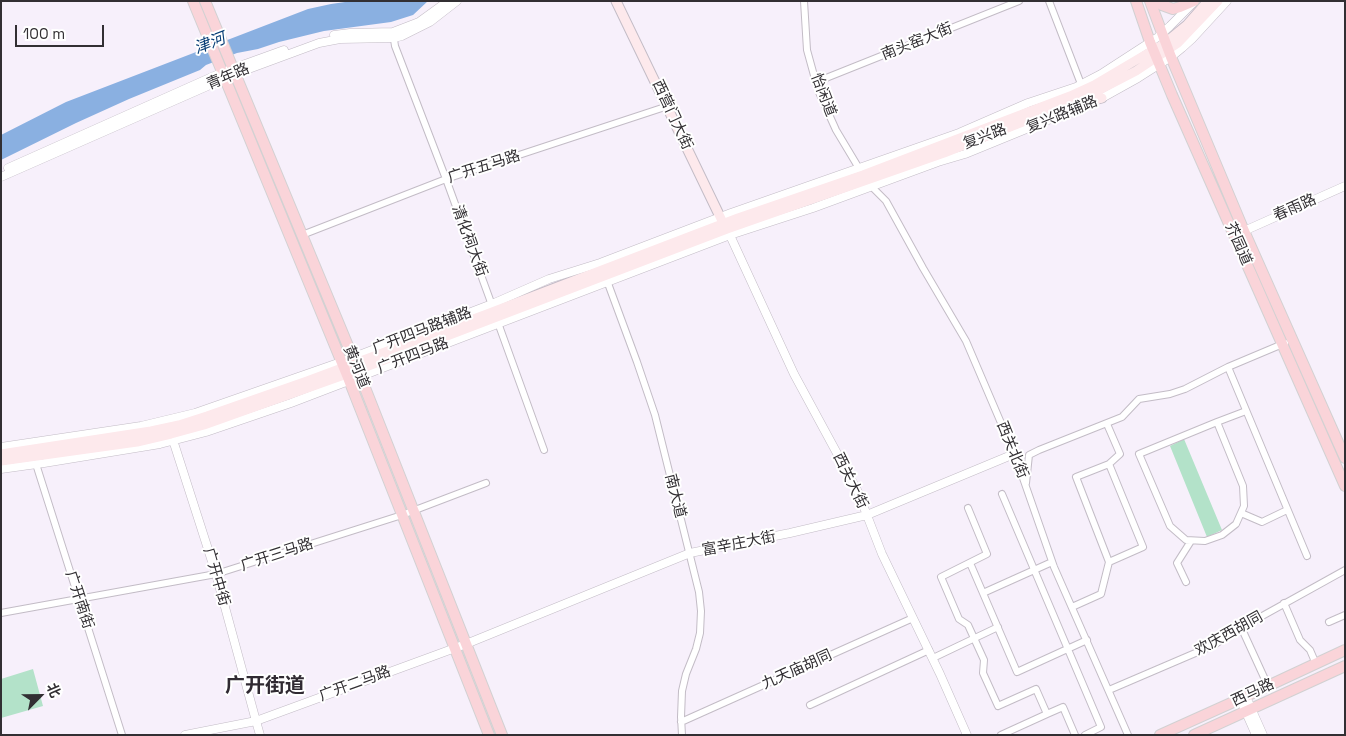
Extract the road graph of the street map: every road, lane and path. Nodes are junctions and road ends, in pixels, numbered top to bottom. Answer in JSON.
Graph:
{"nodes":[{"id":1,"x":193,"y":1,"type":"edge"},
{"id":2,"x":205,"y":1,"type":"edge"},
{"id":3,"x":448,"y":1,"type":"edge"},
{"id":4,"x":457,"y":1,"type":"edge"},
{"id":5,"x":616,"y":1,"type":"edge"},
{"id":6,"x":804,"y":1,"type":"edge"},
{"id":7,"x":1019,"y":1,"type":"edge"},
{"id":8,"x":1049,"y":1,"type":"edge"},
{"id":9,"x":1136,"y":1,"type":"edge"},
{"id":10,"x":1150,"y":1,"type":"edge"},
{"id":11,"x":1157,"y":1,"type":"edge"},
{"id":12,"x":1194,"y":1,"type":"edge"},
{"id":13,"x":1208,"y":1,"type":"edge"},
{"id":14,"x":1218,"y":1,"type":"edge"},
{"id":15,"x":1227,"y":1,"type":"edge"},
{"id":16,"x":393,"y":35,"type":"junction"},
{"id":17,"x":215,"y":40,"type":"junction"},
{"id":18,"x":1166,"y":46,"type":"junction"},
{"id":19,"x":1155,"y":53,"type":"junction"},
{"id":20,"x":228,"y":70,"type":"junction"},
{"id":21,"x":816,"y":82,"type":"junction"},
{"id":22,"x":1081,"y":84,"type":"junction"},
{"id":23,"x":1102,"y":98,"type":"junction"},
{"id":24,"x":1079,"y":100,"type":"junction"},
{"id":25,"x":668,"y":106,"type":"junction"},
{"id":26,"x":1,"y":172,"type":"edge"},
{"id":27,"x":1,"y":177,"type":"edge"},
{"id":28,"x":865,"y":178,"type":"junction"},
{"id":29,"x":446,"y":179,"type":"junction"},
{"id":30,"x":1345,"y":186,"type":"edge"},
{"id":31,"x":725,"y":226,"type":"junction"},
{"id":32,"x":1244,"y":230,"type":"junction"},
{"id":33,"x":302,"y":235,"type":"junction"},
{"id":34,"x":604,"y":273,"type":"junction"},
{"id":35,"x":495,"y":314,"type":"junction"},
{"id":36,"x":1293,"y":340,"type":"junction"},
{"id":37,"x":1282,"y":344,"type":"junction"},
{"id":38,"x":356,"y":367,"type":"junction"},
{"id":39,"x":1228,"y":367,"type":"junction"},
{"id":40,"x":345,"y":371,"type":"junction"},
{"id":41,"x":1246,"y":410,"type":"junction"},
{"id":42,"x":1216,"y":422,"type":"junction"},
{"id":43,"x":1108,"y":424,"type":"junction"},
{"id":44,"x":170,"y":431,"type":"junction"},
{"id":45,"x":1,"y":447,"type":"edge"},
{"id":46,"x":544,"y":450,"type":"dead end"},
{"id":47,"x":1,"y":454,"type":"edge"},
{"id":48,"x":1014,"y":454,"type":"junction"},
{"id":49,"x":1345,"y":458,"type":"edge"},
{"id":50,"x":1,"y":461,"type":"edge"},
{"id":51,"x":36,"y":464,"type":"junction"},
{"id":52,"x":1108,"y":464,"type":"junction"},
{"id":53,"x":1,"y":469,"type":"edge"},
{"id":54,"x":486,"y":483,"type":"dead end"},
{"id":55,"x":1026,"y":485,"type":"junction"},
{"id":56,"x":1345,"y":486,"type":"edge"},
{"id":57,"x":1002,"y":494,"type":"dead end"},
{"id":58,"x":968,"y":508,"type":"dead end"},
{"id":59,"x":1287,"y":510,"type":"junction"},
{"id":60,"x":413,"y":511,"type":"junction"},
{"id":61,"x":1241,"y":513,"type":"junction"},
{"id":62,"x":402,"y":515,"type":"junction"},
{"id":63,"x":867,"y":515,"type":"junction"},
{"id":64,"x":1191,"y":541,"type":"junction"},
{"id":65,"x":690,"y":553,"type":"junction"},
{"id":66,"x":1307,"y":556,"type":"dead end"},
{"id":67,"x":1052,"y":562,"type":"junction"},
{"id":68,"x":1110,"y":562,"type":"junction"},
{"id":69,"x":970,"y":563,"type":"junction"},
{"id":70,"x":1034,"y":570,"type":"junction"},
{"id":71,"x":1345,"y":570,"type":"edge"},
{"id":72,"x":216,"y":574,"type":"junction"},
{"id":73,"x":1186,"y":582,"type":"dead end"},
{"id":74,"x":983,"y":593,"type":"junction"},
{"id":75,"x":78,"y":598,"type":"junction"},
{"id":76,"x":1284,"y":603,"type":"junction"},
{"id":77,"x":1072,"y":606,"type":"junction"},
{"id":78,"x":1,"y":612,"type":"edge"},
{"id":79,"x":1345,"y":615,"type":"edge"},
{"id":80,"x":913,"y":618,"type":"junction"},
{"id":81,"x":1329,"y":622,"type":"dead end"},
{"id":82,"x":998,"y":627,"type":"junction"},
{"id":83,"x":1241,"y":627,"type":"junction"},
{"id":84,"x":974,"y":638,"type":"junction"},
{"id":85,"x":1087,"y":640,"type":"junction"},
{"id":86,"x":466,"y":644,"type":"junction"},
{"id":87,"x":454,"y":648,"type":"junction"},
{"id":88,"x":1067,"y":649,"type":"junction"},
{"id":89,"x":929,"y":650,"type":"junction"},
{"id":90,"x":1345,"y":650,"type":"edge"},
{"id":91,"x":932,"y":658,"type":"junction"},
{"id":92,"x":1316,"y":664,"type":"junction"},
{"id":93,"x":1345,"y":666,"type":"edge"},
{"id":94,"x":1268,"y":686,"type":"junction"},
{"id":95,"x":1109,"y":690,"type":"junction"},
{"id":96,"x":1243,"y":698,"type":"junction"},
{"id":97,"x":810,"y":705,"type":"dead end"},
{"id":98,"x":1249,"y":710,"type":"junction"},
{"id":99,"x":1047,"y":714,"type":"junction"},
{"id":100,"x":256,"y":721,"type":"junction"},
{"id":101,"x":681,"y":722,"type":"junction"},
{"id":102,"x":122,"y":735,"type":"edge"},
{"id":103,"x":185,"y":735,"type":"edge"},
{"id":104,"x":260,"y":735,"type":"edge"},
{"id":105,"x":489,"y":735,"type":"edge"},
{"id":106,"x":502,"y":735,"type":"edge"},
{"id":107,"x":682,"y":735,"type":"edge"},
{"id":108,"x":967,"y":735,"type":"edge"},
{"id":109,"x":1002,"y":735,"type":"edge"},
{"id":110,"x":1075,"y":735,"type":"edge"},
{"id":111,"x":1085,"y":735,"type":"edge"},
{"id":112,"x":1128,"y":735,"type":"edge"},
{"id":113,"x":1160,"y":735,"type":"edge"},
{"id":114,"x":1194,"y":735,"type":"edge"},
{"id":115,"x":1256,"y":735,"type":"edge"},
{"id":116,"x":1262,"y":735,"type":"edge"}],
"edges":[{"from":1,"to":17,"type":"main road","name":"黄河道"},
{"from":2,"to":17,"type":"main road","name":"黄河道"},
{"from":3,"to":16,"type":"street","name":"青年路"},
{"from":4,"to":16,"type":"street","name":"青年路"},
{"from":5,"to":25,"type":"main road","name":"西营门大街"},
{"from":6,"to":21,"type":"street","name":"怡闲道"},
{"from":7,"to":21,"type":"street","name":"南头窑大街"},
{"from":8,"to":22,"type":"street"},
{"from":9,"to":19,"type":"main road","name":"芥园道"},
{"from":10,"to":18,"type":"main road","name":"芥园道"},
{"from":11,"to":12,"type":"main road"},
{"from":12,"to":18,"type":"street","name":"复兴路辅路"},
{"from":13,"to":18,"type":"main road","name":"复兴路"},
{"from":14,"to":18,"type":"main road","name":"复兴路"},
{"from":15,"to":18,"type":"street","name":"复兴路辅路"},
{"from":16,"to":20,"type":"street","name":"青年路"},
{"from":16,"to":29,"type":"street","name":"清化祠大街"},
{"from":17,"to":20,"type":"main road","name":"黄河道"},
{"from":18,"to":19,"type":"main road","name":"复兴路"},
{"from":18,"to":19,"type":"street","name":"复兴路辅路"},
{"from":18,"to":32,"type":"main road","name":"芥园道"},
{"from":19,"to":22,"type":"street","name":"复兴路辅路"},
{"from":19,"to":23,"type":"street","name":"复兴路辅路"},
{"from":19,"to":24,"type":"main road","name":"复兴路"},
{"from":19,"to":28,"type":"main road","name":"复兴路"},
{"from":19,"to":37,"type":"main road","name":"芥园道"},
{"from":20,"to":26,"type":"street","name":"青年路"},
{"from":20,"to":27,"type":"street","name":"青年路"},
{"from":20,"to":33,"type":"main road","name":"黄河道"},
{"from":20,"to":40,"type":"main road","name":"黄河道"},
{"from":21,"to":28,"type":"street","name":"怡闲道"},
{"from":22,"to":28,"type":"street","name":"复兴路辅路"},
{"from":23,"to":24,"type":"main road"},
{"from":23,"to":28,"type":"street","name":"复兴路辅路"},
{"from":24,"to":28,"type":"main road","name":"复兴路"},
{"from":25,"to":29,"type":"street","name":"广开五马路"},
{"from":25,"to":31,"type":"main road","name":"西营门大街"},
{"from":28,"to":31,"type":"street","name":"复兴路辅路"},
{"from":28,"to":31,"type":"main road","name":"复兴路"},
{"from":28,"to":31,"type":"street","name":"复兴路辅路"},
{"from":28,"to":48,"type":"street","name":"西关北街"},
{"from":29,"to":33,"type":"street","name":"广开五马路"},
{"from":29,"to":35,"type":"street","name":"清化祠大街"},
{"from":30,"to":32,"type":"street","name":"春雨路"},
{"from":31,"to":34,"type":"main road","name":"广开四马路"},
{"from":31,"to":34,"type":"street","name":"广开四马路辅路"},
{"from":31,"to":63,"type":"street","name":"西关大街"},
{"from":32,"to":36,"type":"main road","name":"芥园道"},
{"from":33,"to":38,"type":"main road","name":"黄河道"},
{"from":34,"to":35,"type":"main road","name":"广开四马路"},
{"from":34,"to":35,"type":"street","name":"广开四马路辅路"},
{"from":34,"to":65,"type":"street","name":"南大道"},
{"from":35,"to":38,"type":"main road","name":"广开四马路"},
{"from":35,"to":38,"type":"street","name":"广开四马路辅路"},
{"from":35,"to":46,"type":"street","name":"清化祠大街"},
{"from":36,"to":37,"type":"street"},
{"from":36,"to":49,"type":"main road","name":"芥园道"},
{"from":37,"to":39,"type":"street"},
{"from":37,"to":56,"type":"main road","name":"芥园道"},
{"from":38,"to":40,"type":"main road","name":"广开四马路"},
{"from":38,"to":40,"type":"street","name":"广开四马路辅路"},
{"from":38,"to":60,"type":"main road","name":"黄河道"},
{"from":39,"to":41,"type":"street"},
{"from":39,"to":43,"type":"street"},
{"from":40,"to":44,"type":"main road","name":"广开四马路"},
{"from":40,"to":44,"type":"street","name":"广开四马路"},
{"from":40,"to":62,"type":"main road","name":"黄河道"},
{"from":41,"to":42,"type":"street"},
{"from":41,"to":59,"type":"street"},
{"from":42,"to":61,"type":"street"},
{"from":42,"to":64,"type":"street"},
{"from":43,"to":52,"type":"street"},
{"from":43,"to":55,"type":"street"},
{"from":44,"to":45,"type":"street"},
{"from":44,"to":47,"type":"main road","name":"广开四马路"},
{"from":44,"to":50,"type":"main road","name":"广开四马路"},
{"from":44,"to":51,"type":"street","name":"广开四马路"},
{"from":44,"to":72,"type":"street","name":"广开中街"},
{"from":48,"to":55,"type":"street","name":"西关北街"},
{"from":48,"to":63,"type":"street","name":"富辛庄大街"},
{"from":51,"to":53,"type":"street","name":"广开四马路"},
{"from":51,"to":75,"type":"street","name":"广开南街"},
{"from":52,"to":68,"type":"street"},
{"from":52,"to":68,"type":"street"},
{"from":54,"to":60,"type":"street","name":"广开三马路"},
{"from":55,"to":67,"type":"street","name":"西关北街"},
{"from":57,"to":70,"type":"street"},
{"from":58,"to":69,"type":"street"},
{"from":59,"to":61,"type":"street"},
{"from":59,"to":66,"type":"street"},
{"from":60,"to":62,"type":"street","name":"广开三马路"},
{"from":60,"to":86,"type":"main road","name":"黄河道"},
{"from":61,"to":64,"type":"street"},
{"from":62,"to":72,"type":"street","name":"广开三马路"},
{"from":62,"to":87,"type":"main road","name":"黄河道"},
{"from":63,"to":65,"type":"street","name":"富辛庄大街"},
{"from":63,"to":80,"type":"street","name":"西关大街"},
{"from":64,"to":73,"type":"street"},
{"from":65,"to":86,"type":"street","name":"富辛庄大街"},
{"from":65,"to":101,"type":"street","name":"南大道"},
{"from":67,"to":70,"type":"street"},
{"from":67,"to":77,"type":"street","name":"西关北街"},
{"from":68,"to":77,"type":"street"},
{"from":69,"to":74,"type":"street"},
{"from":69,"to":84,"type":"street"},
{"from":70,"to":74,"type":"street"},
{"from":70,"to":88,"type":"street"},
{"from":71,"to":76,"type":"street","name":"欢庆西胡同"},
{"from":72,"to":75,"type":"street","name":"广开三马路"},
{"from":72,"to":100,"type":"street","name":"广开中街"},
{"from":74,"to":82,"type":"street"},
{"from":75,"to":78,"type":"street","name":"广开三马路"},
{"from":75,"to":102,"type":"street","name":"广开南街"},
{"from":76,"to":83,"type":"street","name":"欢庆西胡同"},
{"from":76,"to":92,"type":"street"},
{"from":77,"to":85,"type":"street","name":"西关北街"},
{"from":79,"to":81,"type":"street"},
{"from":80,"to":89,"type":"street","name":"西关大街"},
{"from":80,"to":101,"type":"street","name":"九天庙胡同"},
{"from":82,"to":84,"type":"street"},
{"from":82,"to":88,"type":"street"},
{"from":83,"to":94,"type":"street"},
{"from":83,"to":95,"type":"street","name":"欢庆西胡同"},
{"from":84,"to":91,"type":"street"},
{"from":84,"to":99,"type":"street"},
{"from":85,"to":88,"type":"street"},
{"from":85,"to":95,"type":"street","name":"西关北街"},
{"from":86,"to":87,"type":"street","name":"广开二马路"},
{"from":86,"to":106,"type":"main road","name":"黄河道"},
{"from":87,"to":100,"type":"street","name":"广开二马路"},
{"from":87,"to":105,"type":"main road","name":"黄河道"},
{"from":88,"to":111,"type":"street"},
{"from":89,"to":91,"type":"street","name":"西关大街"},
{"from":89,"to":97,"type":"street"},
{"from":90,"to":92,"type":"main road","name":"西马路"},
{"from":91,"to":108,"type":"street","name":"西关大街"},
{"from":92,"to":94,"type":"main road","name":"西马路"},
{"from":93,"to":98,"type":"main road","name":"西马路"},
{"from":94,"to":96,"type":"main road","name":"西马路"},
{"from":95,"to":112,"type":"street","name":"西关北街"},
{"from":96,"to":98,"type":"street"},
{"from":96,"to":113,"type":"main road","name":"西马路"},
{"from":98,"to":114,"type":"main road","name":"西马路"},
{"from":98,"to":115,"type":"street"},
{"from":98,"to":116,"type":"street"},
{"from":99,"to":109,"type":"street"},
{"from":99,"to":110,"type":"street"},
{"from":100,"to":103,"type":"street","name":"广开二马路"},
{"from":100,"to":104,"type":"street","name":"广开中街"},
{"from":101,"to":107,"type":"street","name":"南大道"}]}
